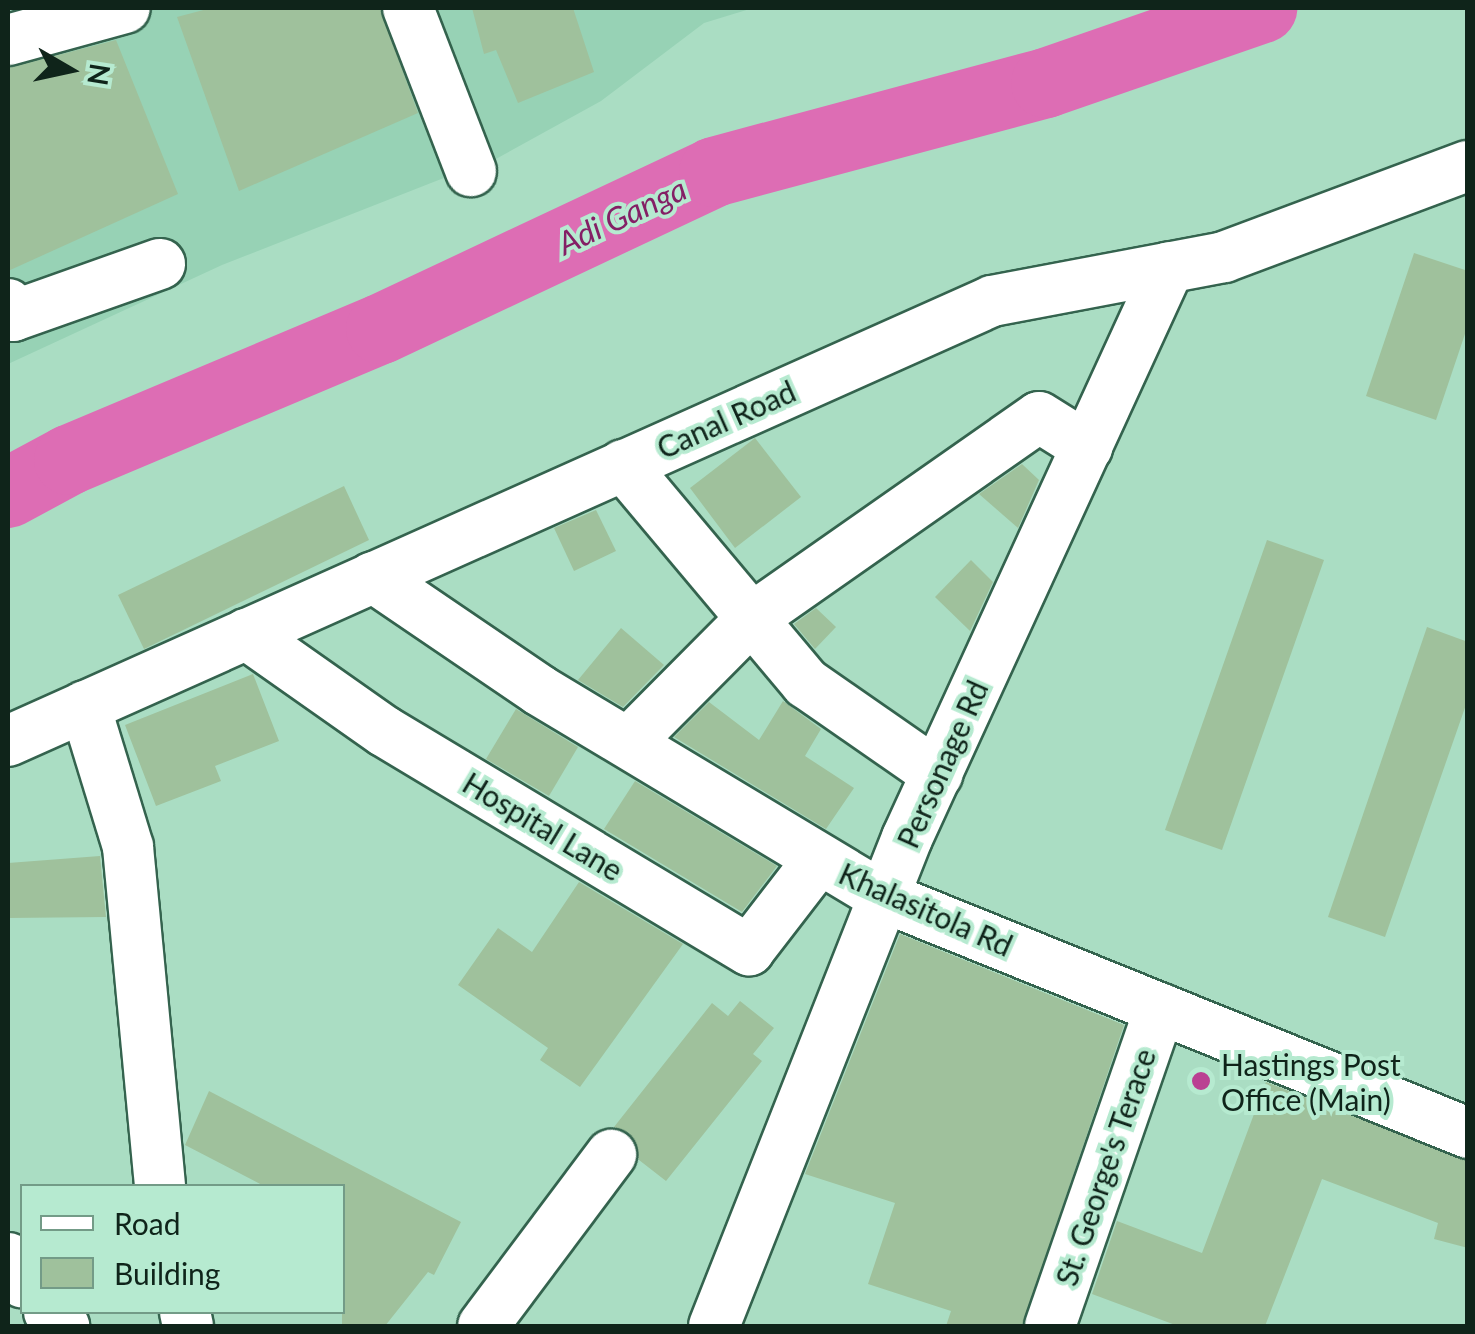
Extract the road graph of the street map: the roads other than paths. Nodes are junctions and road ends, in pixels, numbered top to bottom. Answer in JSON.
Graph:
{"nodes":[{"id":1,"x":125,"y":8,"type":"edge"},
{"id":2,"x":408,"y":8,"type":"edge"},
{"id":3,"x":8,"y":40,"type":"edge"},
{"id":4,"x":1468,"y":166,"type":"edge"},
{"id":5,"x":470,"y":171,"type":"dead end"},
{"id":6,"x":160,"y":264,"type":"dead end"},
{"id":7,"x":1168,"y":267,"type":"junction"},
{"id":8,"x":8,"y":304,"type":"edge"},
{"id":9,"x":1087,"y":447,"type":"junction"},
{"id":10,"x":623,"y":465,"type":"junction"},
{"id":11,"x":373,"y":577,"type":"junction"},
{"id":12,"x":752,"y":618,"type":"junction"},
{"id":13,"x":246,"y":634,"type":"junction"},
{"id":14,"x":85,"y":706,"type":"junction"},
{"id":15,"x":8,"y":741,"type":"edge"},
{"id":16,"x":630,"y":741,"type":"junction"},
{"id":17,"x":937,"y":774,"type":"junction"},
{"id":18,"x":819,"y":859,"type":"junction"},
{"id":19,"x":884,"y":897,"type":"junction"},
{"id":20,"x":1160,"y":1008,"type":"junction"},
{"id":21,"x":1468,"y":1133,"type":"edge"},
{"id":22,"x":610,"y":1155,"type":"dead end"},
{"id":23,"x":160,"y":1184,"type":"edge"},
{"id":24,"x":484,"y":1326,"type":"edge"},
{"id":25,"x":714,"y":1326,"type":"edge"},
{"id":26,"x":1050,"y":1326,"type":"edge"}],
"edges":[{"from":1,"to":3,"type":"street"},
{"from":2,"to":5,"type":"street"},
{"from":4,"to":7,"type":"street","name":"Canal Road"},
{"from":6,"to":8,"type":"street"},
{"from":7,"to":9,"type":"street","name":"Personage Rd"},
{"from":7,"to":10,"type":"street","name":"Canal Road"},
{"from":9,"to":12,"type":"street"},
{"from":9,"to":17,"type":"street","name":"Personage Rd"},
{"from":10,"to":11,"type":"street","name":"Canal Road"},
{"from":10,"to":12,"type":"street"},
{"from":11,"to":13,"type":"street","name":"Canal Road"},
{"from":11,"to":16,"type":"street","name":"Khalasitola Rd"},
{"from":12,"to":16,"type":"street"},
{"from":12,"to":17,"type":"street"},
{"from":13,"to":14,"type":"street","name":"Canal Road"},
{"from":13,"to":18,"type":"street","name":"Hospital Lane"},
{"from":14,"to":15,"type":"street","name":"Canal Road"},
{"from":14,"to":23,"type":"street"},
{"from":16,"to":18,"type":"street","name":"Khalasitola Rd"},
{"from":17,"to":19,"type":"street","name":"Personage Rd"},
{"from":18,"to":19,"type":"street","name":"Khalasitola Rd"},
{"from":19,"to":20,"type":"street","name":"Khalasitola Rd"},
{"from":19,"to":25,"type":"street","name":"Personage Rd"},
{"from":20,"to":21,"type":"street","name":"Khalasitola Rd"},
{"from":20,"to":26,"type":"street","name":"St. George's Terace"},
{"from":22,"to":24,"type":"street"}]}
